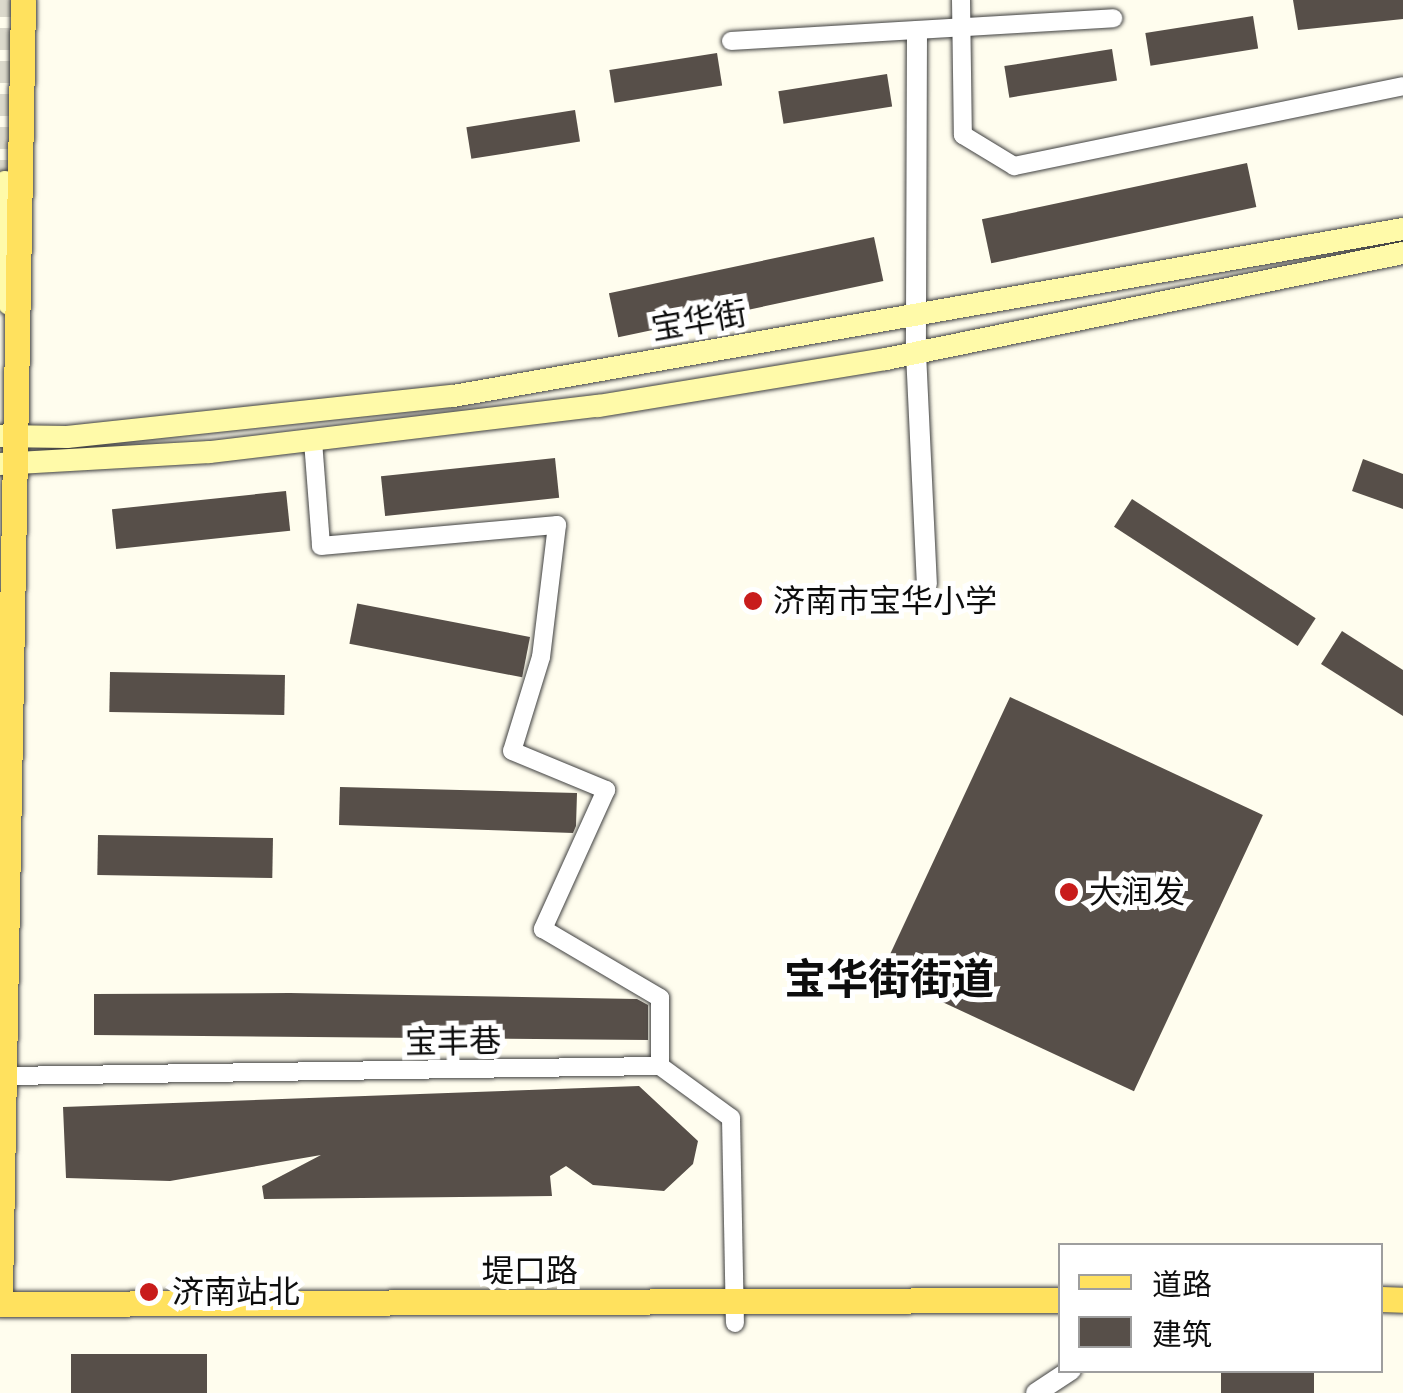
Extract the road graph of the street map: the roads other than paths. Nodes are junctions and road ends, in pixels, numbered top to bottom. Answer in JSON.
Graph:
{"nodes":[{"id":1,"x":23,"y":0,"type":"edge"},
{"id":2,"x":961,"y":0,"type":"edge"},
{"id":3,"x":1113,"y":18,"type":"dead end"},
{"id":4,"x":960,"y":28,"type":"junction"},
{"id":5,"x":917,"y":31,"type":"junction"},
{"id":6,"x":730,"y":41,"type":"dead end"},
{"id":7,"x":1403,"y":86,"type":"edge"},
{"id":8,"x":5,"y":182,"type":"dead end"},
{"id":9,"x":1403,"y":228,"type":"edge"},
{"id":10,"x":1403,"y":254,"type":"edge"},
{"id":11,"x":916,"y":316,"type":"junction"},
{"id":12,"x":916,"y":353,"type":"junction"},
{"id":13,"x":19,"y":392,"type":"junction"},
{"id":14,"x":9,"y":436,"type":"edge"},
{"id":15,"x":314,"y":441,"type":"junction"},
{"id":16,"x":8,"y":464,"type":"edge"},
{"id":17,"x":927,"y":584,"type":"dead end"},
{"id":18,"x":660,"y":1066,"type":"junction"},
{"id":19,"x":6,"y":1076,"type":"junction"},
{"id":20,"x":1058,"y":1286,"type":"edge"},
{"id":21,"x":1,"y":1295,"type":"edge"},
{"id":22,"x":734,"y":1296,"type":"junction"},
{"id":23,"x":1058,"y":1300,"type":"edge"},
{"id":24,"x":1066,"y":1373,"type":"edge"},
{"id":25,"x":1036,"y":1393,"type":"edge"}],
"edges":[{"from":1,"to":13,"type":"main road"},
{"from":2,"to":4,"type":"street"},
{"from":3,"to":4,"type":"street"},
{"from":4,"to":5,"type":"street"},
{"from":4,"to":7,"type":"street"},
{"from":5,"to":6,"type":"street"},
{"from":5,"to":11,"type":"street"},
{"from":8,"to":13,"type":"main road"},
{"from":9,"to":11,"type":"main road","name":"宝华街"},
{"from":10,"to":12,"type":"main road","name":"宝华街"},
{"from":11,"to":12,"type":"street"},
{"from":11,"to":14,"type":"main road","name":"宝华街"},
{"from":12,"to":15,"type":"main road","name":"宝华街"},
{"from":12,"to":17,"type":"street"},
{"from":13,"to":14,"type":"main road"},
{"from":14,"to":16,"type":"main road"},
{"from":15,"to":16,"type":"main road","name":"宝华街"},
{"from":15,"to":18,"type":"street"},
{"from":16,"to":19,"type":"main road"},
{"from":18,"to":19,"type":"street","name":"宝丰巷"},
{"from":18,"to":22,"type":"street"},
{"from":19,"to":21,"type":"main road"},
{"from":20,"to":22,"type":"main road","name":"堤口路"},
{"from":21,"to":22,"type":"main road","name":"堤口路"},
{"from":22,"to":23,"type":"main road","name":"堤口路"},
{"from":24,"to":25,"type":"street"}]}
